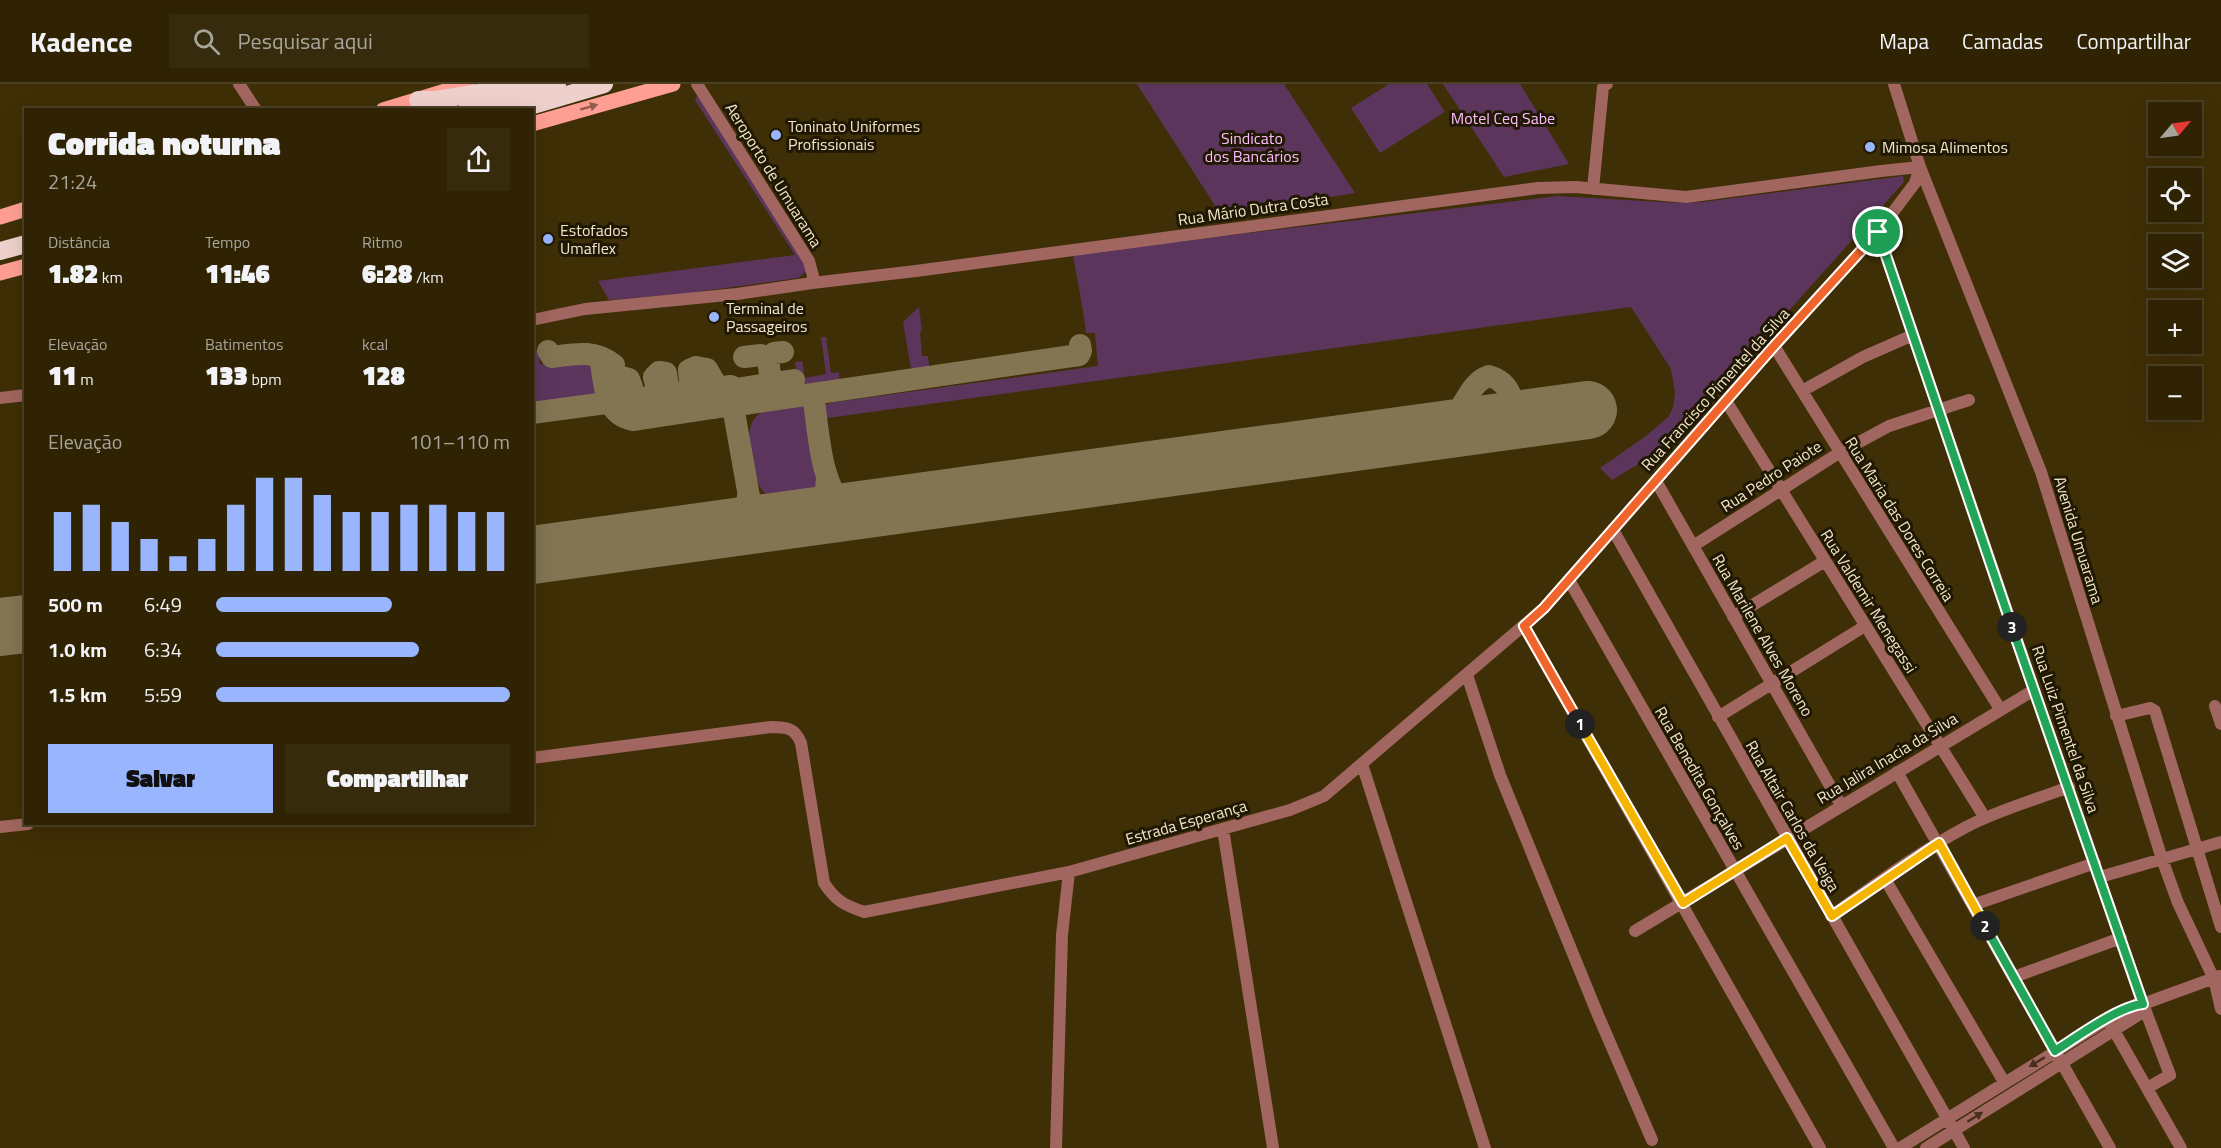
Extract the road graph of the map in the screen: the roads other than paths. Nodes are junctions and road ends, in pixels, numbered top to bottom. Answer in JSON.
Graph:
{"nodes":[{"id":1,"x":239,"y":84,"type":"edge"},
{"id":2,"x":468,"y":84,"type":"edge"},
{"id":3,"x":532,"y":84,"type":"edge"},
{"id":4,"x":557,"y":84,"type":"edge"},
{"id":5,"x":604,"y":84,"type":"edge"},
{"id":6,"x":673,"y":84,"type":"edge"},
{"id":7,"x":697,"y":84,"type":"edge"},
{"id":8,"x":1607,"y":84,"type":"edge"},
{"id":9,"x":1894,"y":84,"type":"edge"},
{"id":10,"x":418,"y":100,"type":"junction"},
{"id":11,"x":255,"y":108,"type":"edge"},
{"id":12,"x":390,"y":108,"type":"edge"},
{"id":13,"x":474,"y":108,"type":"edge"},
{"id":14,"x":523,"y":108,"type":"edge"},
{"id":15,"x":534,"y":123,"type":"edge"},
{"id":16,"x":1920,"y":167,"type":"junction"},
{"id":17,"x":1593,"y":189,"type":"junction"},
{"id":18,"x":24,"y":210,"type":"edge"},
{"id":19,"x":0,"y":217,"type":"edge"},
{"id":20,"x":1878,"y":232,"type":"junction"},
{"id":21,"x":24,"y":233,"type":"edge"},
{"id":22,"x":0,"y":239,"type":"edge"},
{"id":23,"x":24,"y":245,"type":"edge"},
{"id":24,"x":0,"y":251,"type":"edge"},
{"id":25,"x":24,"y":267,"type":"edge"},
{"id":26,"x":0,"y":273,"type":"edge"},
{"id":27,"x":812,"y":283,"type":"junction"},
{"id":28,"x":534,"y":320,"type":"edge"},
{"id":29,"x":1914,"y":335,"type":"junction"},
{"id":30,"x":1774,"y":346,"type":"junction"},
{"id":31,"x":1802,"y":391,"type":"junction"},
{"id":32,"x":24,"y":395,"type":"edge"},
{"id":33,"x":0,"y":398,"type":"edge"},
{"id":34,"x":1969,"y":400,"type":"dead end"},
{"id":35,"x":1726,"y":401,"type":"junction"},
{"id":36,"x":1938,"y":410,"type":"junction"},
{"id":37,"x":1839,"y":453,"type":"junction"},
{"id":38,"x":1656,"y":480,"type":"junction"},
{"id":39,"x":1781,"y":490,"type":"junction"},
{"id":40,"x":1613,"y":530,"type":"junction"},
{"id":41,"x":1693,"y":546,"type":"junction"},
{"id":42,"x":1825,"y":561,"type":"junction"},
{"id":43,"x":1569,"y":580,"type":"junction"},
{"id":44,"x":1733,"y":617,"type":"junction"},
{"id":45,"x":1524,"y":626,"type":"junction"},
{"id":46,"x":1865,"y":626,"type":"junction"},
{"id":47,"x":1467,"y":675,"type":"junction"},
{"id":48,"x":1772,"y":684,"type":"junction"},
{"id":49,"x":2034,"y":690,"type":"junction"},
{"id":50,"x":2215,"y":706,"type":"dead end"},
{"id":51,"x":2000,"y":709,"type":"junction"},
{"id":52,"x":2116,"y":716,"type":"junction"},
{"id":53,"x":1718,"y":717,"type":"junction"},
{"id":54,"x":2221,"y":724,"type":"edge"},
{"id":55,"x":1940,"y":745,"type":"junction"},
{"id":56,"x":534,"y":758,"type":"edge"},
{"id":57,"x":1362,"y":764,"type":"junction"},
{"id":58,"x":1897,"y":772,"type":"junction"},
{"id":59,"x":2069,"y":787,"type":"junction"},
{"id":60,"x":1841,"y":805,"type":"junction"},
{"id":61,"x":1985,"y":818,"type":"junction"},
{"id":62,"x":24,"y":824,"type":"edge"},
{"id":63,"x":0,"y":827,"type":"edge"},
{"id":64,"x":1223,"y":829,"type":"junction"},
{"id":65,"x":1787,"y":838,"type":"junction"},
{"id":66,"x":2221,"y":842,"type":"edge"},
{"id":67,"x":1939,"y":843,"type":"junction"},
{"id":68,"x":2198,"y":850,"type":"junction"},
{"id":69,"x":2162,"y":859,"type":"junction"},
{"id":70,"x":2095,"y":863,"type":"junction"},
{"id":71,"x":1734,"y":871,"type":"junction"},
{"id":72,"x":1069,"y":872,"type":"junction"},
{"id":73,"x":2100,"y":877,"type":"junction"},
{"id":74,"x":1885,"y":879,"type":"junction"},
{"id":75,"x":1683,"y":903,"type":"junction"},
{"id":76,"x":1973,"y":905,"type":"junction"},
{"id":77,"x":1832,"y":916,"type":"junction"},
{"id":78,"x":2221,"y":927,"type":"edge"},
{"id":79,"x":1635,"y":931,"type":"dead end"},
{"id":80,"x":2121,"y":938,"type":"junction"},
{"id":81,"x":2014,"y":977,"type":"junction"},
{"id":82,"x":2217,"y":977,"type":"edge"},
{"id":83,"x":2143,"y":1004,"type":"junction"},
{"id":84,"x":2221,"y":1009,"type":"edge"},
{"id":85,"x":2108,"y":1019,"type":"junction"},
{"id":86,"x":2115,"y":1030,"type":"junction"},
{"id":87,"x":2055,"y":1051,"type":"junction"},
{"id":88,"x":2062,"y":1062,"type":"junction"},
{"id":89,"x":2004,"y":1082,"type":"junction"},
{"id":90,"x":2147,"y":1088,"type":"junction"},
{"id":91,"x":1946,"y":1118,"type":"junction"},
{"id":92,"x":1954,"y":1130,"type":"junction"},
{"id":93,"x":1652,"y":1140,"type":"dead end"},
{"id":94,"x":1056,"y":1148,"type":"edge"},
{"id":95,"x":1273,"y":1148,"type":"edge"},
{"id":96,"x":1485,"y":1148,"type":"edge"},
{"id":97,"x":1820,"y":1148,"type":"edge"},
{"id":98,"x":1894,"y":1148,"type":"edge"},
{"id":99,"x":1900,"y":1148,"type":"edge"},
{"id":100,"x":1926,"y":1148,"type":"edge"},
{"id":101,"x":1964,"y":1148,"type":"edge"},
{"id":102,"x":2110,"y":1148,"type":"edge"},
{"id":103,"x":2181,"y":1148,"type":"edge"}],
"edges":[{"from":1,"to":11,"type":"street"},
{"from":2,"to":10,"type":"main road"},
{"from":3,"to":10,"type":"highway"},
{"from":4,"to":13,"type":"highway"},
{"from":5,"to":14,"type":"highway"},
{"from":15,"to":6,"type":"main road","one_way":true},
{"from":7,"to":27,"type":"street","name":"Aeroporto de Umuarama"},
{"from":8,"to":17,"type":"street"},
{"from":9,"to":16,"type":"street","name":"Avenida Umuarama"},
{"from":10,"to":12,"type":"main road"},
{"from":16,"to":17,"type":"street","name":"Rua Mário Dutra Costa"},
{"from":16,"to":20,"type":"street","name":"Rua Francisco Pimentel da Silva"},
{"from":16,"to":52,"type":"street","name":"Avenida Umuarama"},
{"from":17,"to":27,"type":"street","name":"Rua Mário Dutra Costa"},
{"from":18,"to":19,"type":"main road"},
{"from":20,"to":29,"type":"street","name":"Rua Luiz Pimentel da Silva"},
{"from":20,"to":30,"type":"street","name":"Rua Francisco Pimentel da Silva"},
{"from":21,"to":22,"type":"highway"},
{"from":23,"to":24,"type":"highway"},
{"from":25,"to":26,"type":"main road"},
{"from":27,"to":28,"type":"street"},
{"from":29,"to":31,"type":"street"},
{"from":29,"to":36,"type":"street","name":"Rua Luiz Pimentel da Silva"},
{"from":30,"to":31,"type":"street","name":"Rua Maria das Dores Correia"},
{"from":30,"to":35,"type":"street","name":"Rua Francisco Pimentel da Silva"},
{"from":31,"to":37,"type":"street","name":"Rua Maria das Dores Correia"},
{"from":32,"to":33,"type":"street"},
{"from":34,"to":36,"type":"street","name":"Rua Pedro Paiote"},
{"from":35,"to":38,"type":"street","name":"Rua Francisco Pimentel da Silva"},
{"from":35,"to":39,"type":"street","name":"Rua Valdemir Menegassi"},
{"from":36,"to":37,"type":"street","name":"Rua Pedro Paiote"},
{"from":36,"to":49,"type":"street","name":"Rua Luiz Pimentel da Silva"},
{"from":37,"to":39,"type":"street","name":"Rua Pedro Paiote"},
{"from":37,"to":51,"type":"street","name":"Rua Maria das Dores Correia"},
{"from":38,"to":40,"type":"street","name":"Rua Francisco Pimentel da Silva"},
{"from":38,"to":41,"type":"street","name":"Rua Marilene Alves Moreno"},
{"from":39,"to":41,"type":"street","name":"Rua Pedro Paiote"},
{"from":39,"to":42,"type":"street","name":"Rua Valdemir Menegassi"},
{"from":40,"to":43,"type":"street","name":"Rua Francisco Pimentel da Silva"},
{"from":40,"to":53,"type":"street","name":"Rua Altair Carlos da Veiga"},
{"from":41,"to":44,"type":"street","name":"Rua Marilene Alves Moreno"},
{"from":42,"to":44,"type":"street"},
{"from":42,"to":46,"type":"street","name":"Rua Valdemir Menegassi"},
{"from":43,"to":45,"type":"street","name":"Rua Francisco Pimentel da Silva"},
{"from":43,"to":71,"type":"street","name":"Rua Benedita Gonçalves"},
{"from":44,"to":48,"type":"street","name":"Rua Marilene Alves Moreno"},
{"from":45,"to":47,"type":"street","name":"Estrada Esperança"},
{"from":45,"to":75,"type":"street"},
{"from":46,"to":48,"type":"street"},
{"from":46,"to":55,"type":"street","name":"Rua Valdemir Menegassi"},
{"from":47,"to":57,"type":"street","name":"Estrada Esperança"},
{"from":47,"to":93,"type":"street"},
{"from":48,"to":53,"type":"street"},
{"from":48,"to":60,"type":"street","name":"Rua Marilene Alves Moreno"},
{"from":49,"to":51,"type":"street","name":"Rua Jalira Inacia da Silva"},
{"from":49,"to":59,"type":"street","name":"Rua Luiz Pimentel da Silva"},
{"from":50,"to":54,"type":"street"},
{"from":51,"to":55,"type":"street","name":"Rua Jalira Inacia da Silva"},
{"from":52,"to":68,"type":"street"},
{"from":52,"to":69,"type":"street","name":"Avenida Umuarama"},
{"from":53,"to":65,"type":"street","name":"Rua Altair Carlos da Veiga"},
{"from":55,"to":58,"type":"street","name":"Rua Jalira Inacia da Silva"},
{"from":55,"to":61,"type":"street","name":"Rua Valdemir Menegassi"},
{"from":56,"to":72,"type":"street","name":"Estrada Esperança"},
{"from":57,"to":64,"type":"street","name":"Estrada Esperança"},
{"from":57,"to":96,"type":"street"},
{"from":58,"to":60,"type":"street","name":"Rua Jalira Inacia da Silva"},
{"from":58,"to":67,"type":"street"},
{"from":59,"to":61,"type":"street"},
{"from":59,"to":70,"type":"street","name":"Rua Luiz Pimentel da Silva"},
{"from":60,"to":65,"type":"street","name":"Rua Jalira Inacia da Silva"},
{"from":61,"to":67,"type":"street"},
{"from":62,"to":63,"type":"street"},
{"from":64,"to":72,"type":"street","name":"Estrada Esperança"},
{"from":64,"to":95,"type":"street"},
{"from":65,"to":71,"type":"street","name":"Rua Jalira Inacia da Silva"},
{"from":65,"to":77,"type":"street","name":"Rua Altair Carlos da Veiga"},
{"from":66,"to":68,"type":"street"},
{"from":67,"to":74,"type":"street"},
{"from":67,"to":76,"type":"street"},
{"from":68,"to":69,"type":"street"},
{"from":68,"to":78,"type":"street"},
{"from":69,"to":73,"type":"street"},
{"from":69,"to":82,"type":"street","name":"Avenida Umuarama"},
{"from":70,"to":73,"type":"street","name":"Rua Luiz Pimentel da Silva"},
{"from":70,"to":76,"type":"street"},
{"from":71,"to":75,"type":"street","name":"Rua Jalira Inacia da Silva"},
{"from":71,"to":98,"type":"street","name":"Rua Benedita Gonçalves"},
{"from":72,"to":94,"type":"street"},
{"from":73,"to":80,"type":"street","name":"Rua Luiz Pimentel da Silva"},
{"from":74,"to":77,"type":"street"},
{"from":74,"to":89,"type":"street"},
{"from":75,"to":79,"type":"street","name":"Rua Jalira Inacia da Silva"},
{"from":75,"to":97,"type":"street"},
{"from":76,"to":81,"type":"street"},
{"from":77,"to":91,"type":"street","name":"Rua Altair Carlos da Veiga"},
{"from":80,"to":81,"type":"street"},
{"from":80,"to":83,"type":"street","name":"Rua Luiz Pimentel da Silva"},
{"from":81,"to":87,"type":"street"},
{"from":82,"to":83,"type":"street"},
{"from":82,"to":84,"type":"street","name":"Avenida Umuarama"},
{"from":83,"to":85,"type":"street"},
{"from":83,"to":86,"type":"street"},
{"from":83,"to":90,"type":"street","name":"Rua Luiz Pimentel da Silva"},
{"from":85,"to":86,"type":"street"},
{"from":85,"to":87,"type":"street"},
{"from":86,"to":88,"type":"street"},
{"from":86,"to":90,"type":"street"},
{"from":87,"to":88,"type":"street"},
{"from":87,"to":89,"type":"street","one_way":true},
{"from":92,"to":88,"type":"street","one_way":true},
{"from":88,"to":102,"type":"street"},
{"from":89,"to":91,"type":"street"},
{"from":90,"to":103,"type":"street"},
{"from":91,"to":92,"type":"street","name":"Rua Altair Carlos da Veiga"},
{"from":91,"to":99,"type":"street"},
{"from":92,"to":100,"type":"street"},
{"from":92,"to":101,"type":"street","name":"Rua Altair Carlos da Veiga"}]}
